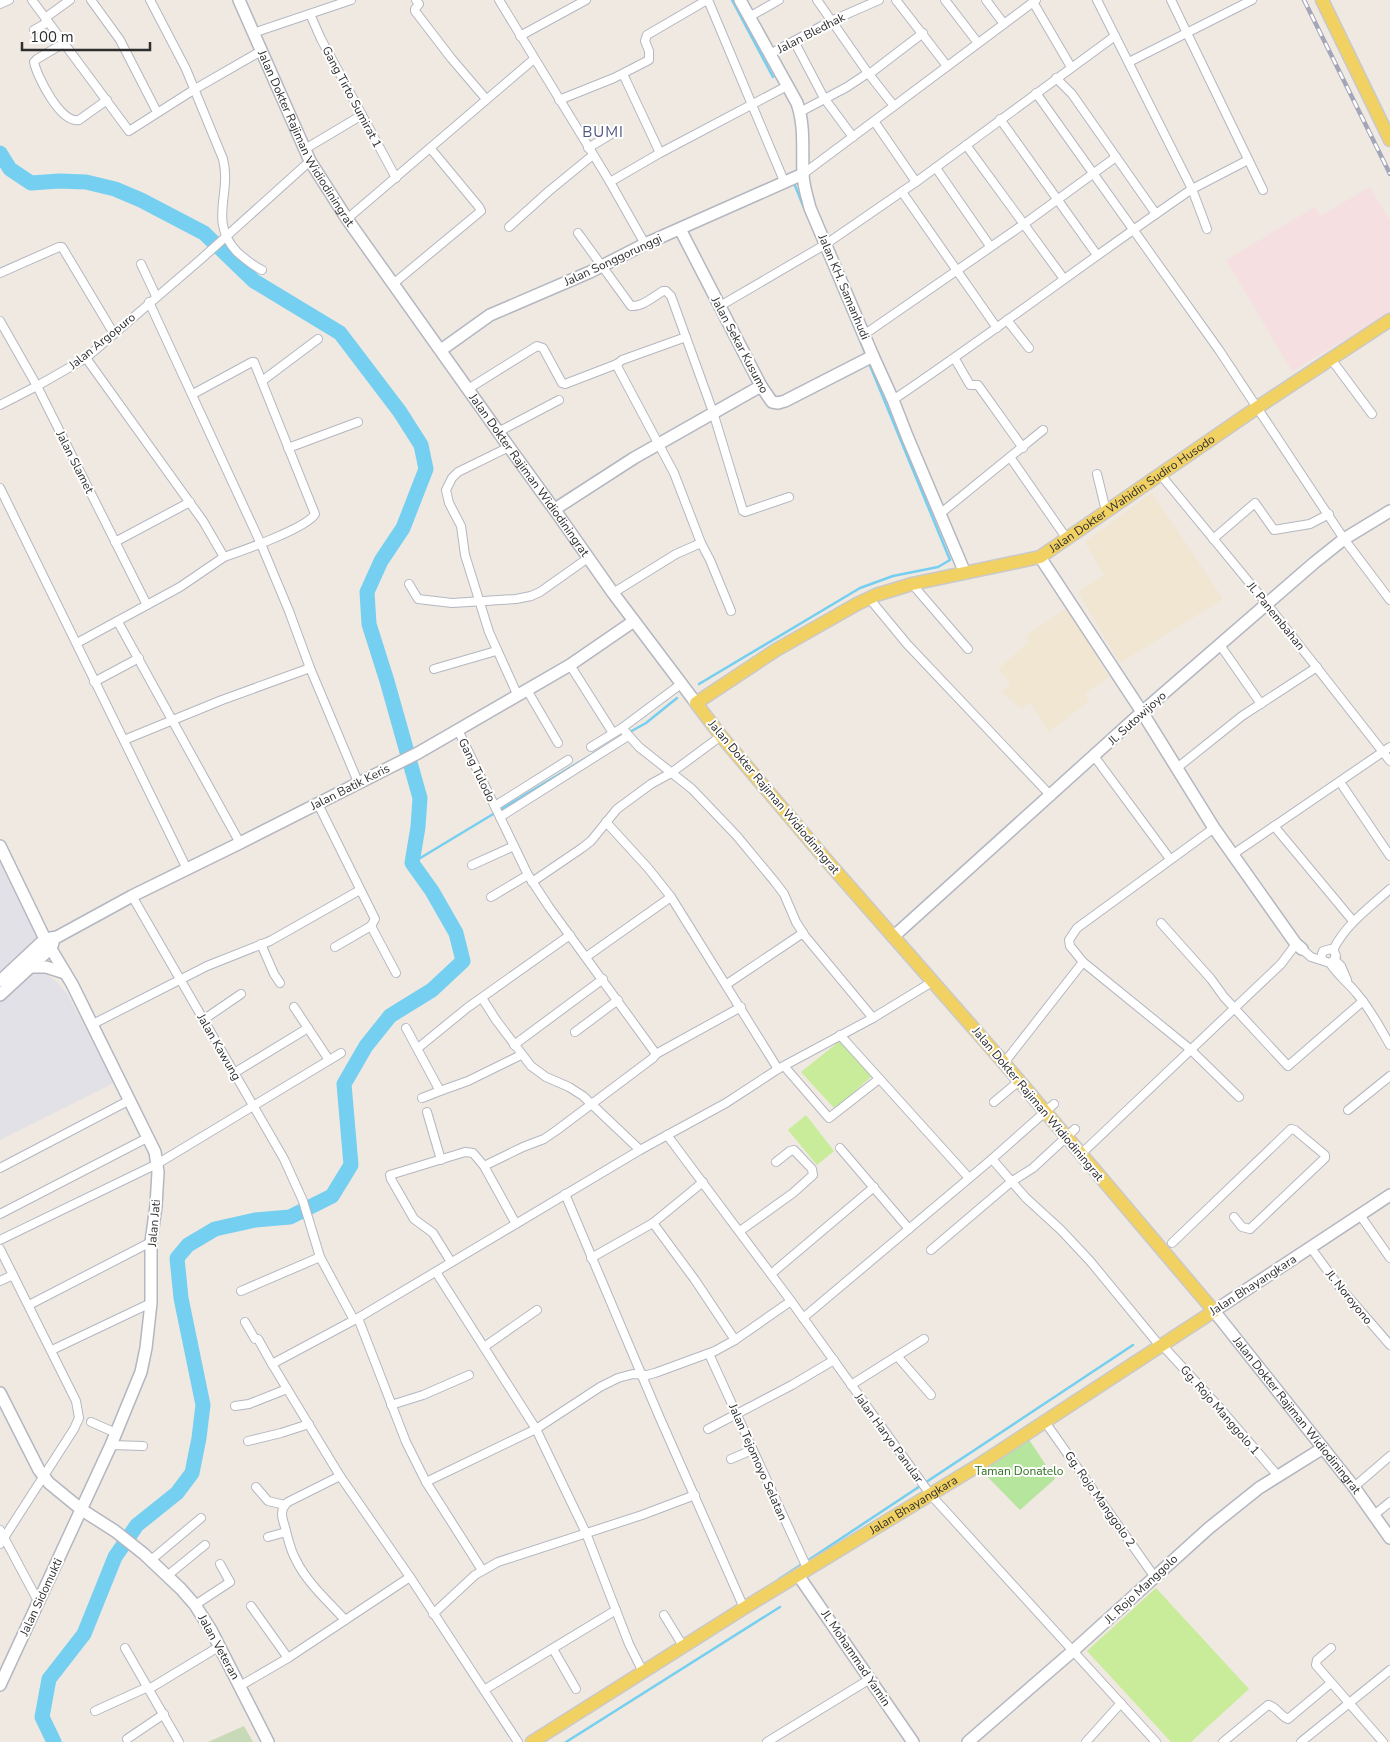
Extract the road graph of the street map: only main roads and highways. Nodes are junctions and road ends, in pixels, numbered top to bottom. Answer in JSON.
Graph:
{"nodes":[{"id":1,"x":1322,"y":0,"type":"edge"},
{"id":2,"x":1390,"y":140,"type":"edge"},
{"id":3,"x":1390,"y":320,"type":"edge"},
{"id":4,"x":696,"y":703,"type":"joint"},
{"id":5,"x":1214,"y":1311,"type":"joint"},
{"id":6,"x":532,"y":1742,"type":"edge"}],
"edges":[{"from":1,"to":2,"type":"main road"},
{"from":3,"to":4,"type":"main road","name":"Jalan Dokter Wahidin Sudiro Husodo"},
{"from":4,"to":5,"type":"main road","name":"Jalan Dokter Rajiman Widiodiningrat"},
{"from":5,"to":6,"type":"main road","name":"Jalan Bhayangkara"}]}
